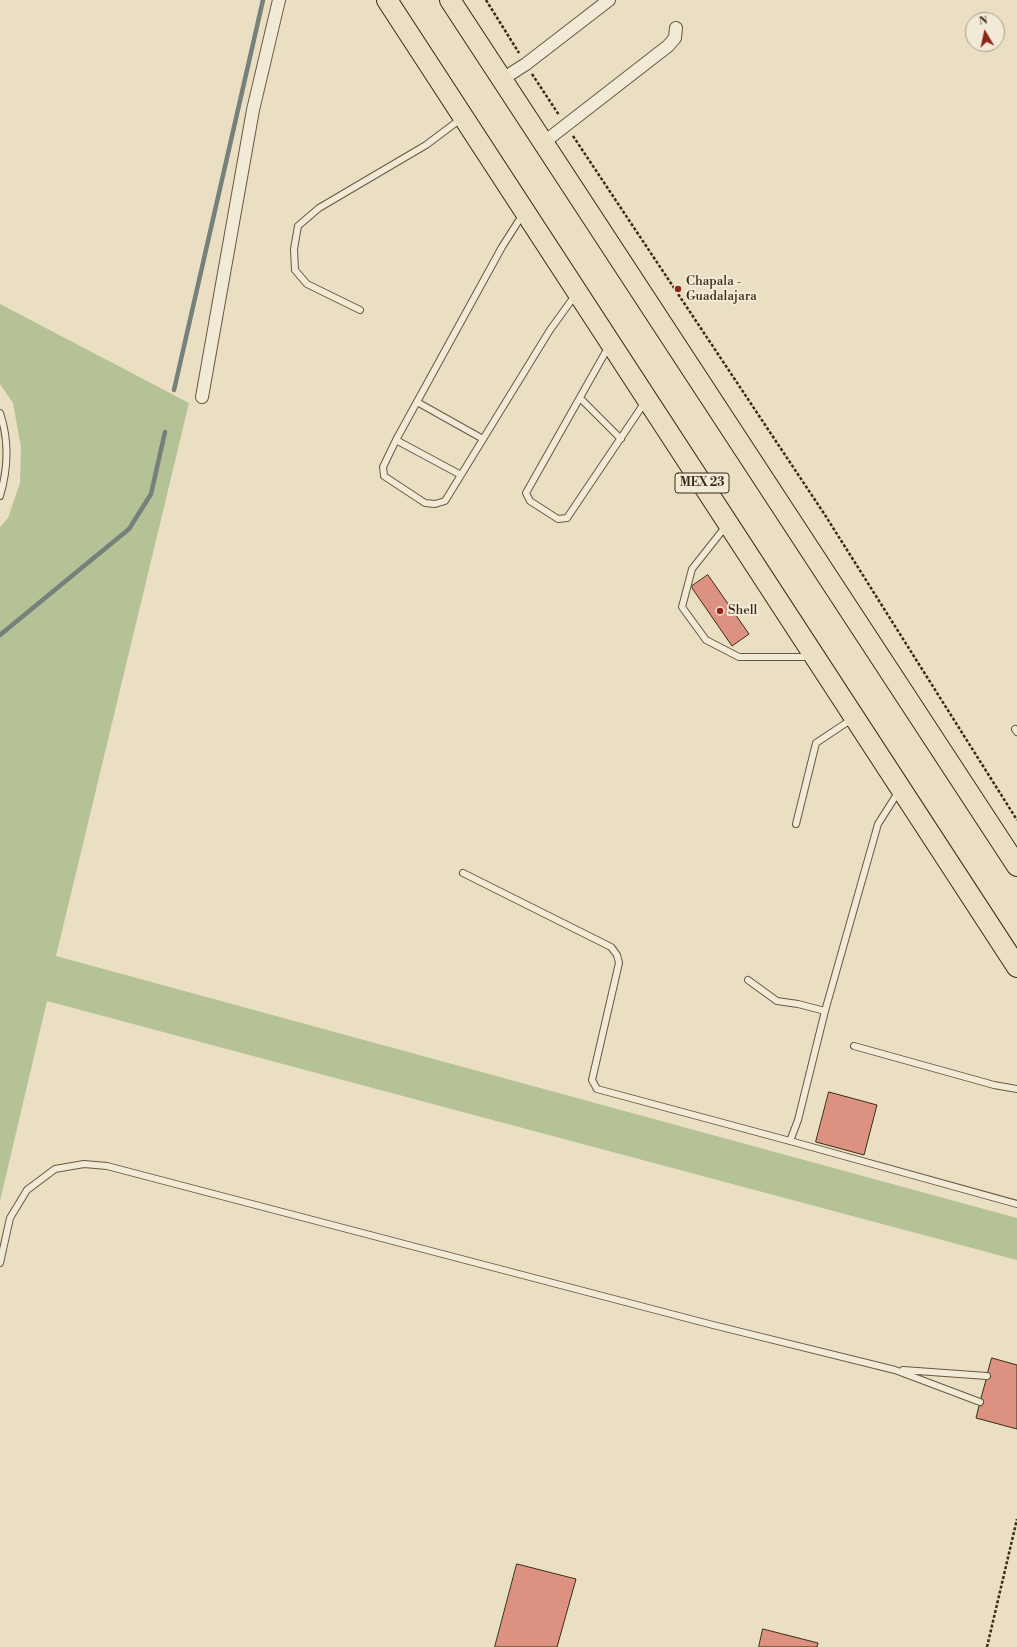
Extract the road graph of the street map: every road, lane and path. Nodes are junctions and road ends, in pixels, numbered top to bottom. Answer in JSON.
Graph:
{"nodes":[{"id":1,"x":279,"y":0,"type":"edge"},
{"id":2,"x":387,"y":0,"type":"edge"},
{"id":3,"x":450,"y":0,"type":"edge"},
{"id":4,"x":486,"y":0,"type":"edge"},
{"id":5,"x":609,"y":0,"type":"edge"},
{"id":6,"x":676,"y":28,"type":"dead end"},
{"id":7,"x":526,"y":64,"type":"junction"},
{"id":8,"x":501,"y":80,"type":"junction"},
{"id":9,"x":463,"y":116,"type":"junction"},
{"id":10,"x":566,"y":125,"type":"junction"},
{"id":11,"x":543,"y":143,"type":"junction"},
{"id":12,"x":525,"y":211,"type":"junction"},
{"id":13,"x":578,"y":292,"type":"junction"},
{"id":14,"x":360,"y":310,"type":"dead end"},
{"id":15,"x":611,"y":343,"type":"junction"},
{"id":16,"x":202,"y":397,"type":"dead end"},
{"id":17,"x":580,"y":398,"type":"junction"},
{"id":18,"x":647,"y":398,"type":"junction"},
{"id":19,"x":417,"y":402,"type":"junction"},
{"id":20,"x":0,"y":413,"type":"edge"},
{"id":21,"x":483,"y":439,"type":"junction"},
{"id":22,"x":621,"y":439,"type":"junction"},
{"id":23,"x":396,"y":440,"type":"junction"},
{"id":24,"x":461,"y":475,"type":"junction"},
{"id":25,"x":0,"y":496,"type":"edge"},
{"id":26,"x":728,"y":523,"type":"junction"},
{"id":27,"x":816,"y":656,"type":"junction"},
{"id":28,"x":855,"y":717,"type":"junction"},
{"id":29,"x":901,"y":788,"type":"junction"},
{"id":30,"x":1017,"y":820,"type":"edge"},
{"id":31,"x":796,"y":824,"type":"dead end"},
{"id":32,"x":1017,"y":866,"type":"edge"},
{"id":33,"x":463,"y":873,"type":"dead end"},
{"id":34,"x":1017,"y":967,"type":"edge"},
{"id":35,"x":748,"y":980,"type":"dead end"},
{"id":36,"x":825,"y":1011,"type":"junction"},
{"id":37,"x":854,"y":1046,"type":"dead end"},
{"id":38,"x":1017,"y":1089,"type":"edge"},
{"id":39,"x":790,"y":1141,"type":"junction"},
{"id":40,"x":1017,"y":1204,"type":"edge"},
{"id":41,"x":0,"y":1263,"type":"edge"},
{"id":42,"x":895,"y":1370,"type":"junction"},
{"id":43,"x":987,"y":1376,"type":"dead end"},
{"id":44,"x":980,"y":1402,"type":"dead end"},
{"id":45,"x":1017,"y":1519,"type":"edge"},
{"id":46,"x":987,"y":1647,"type":"edge"}],
"edges":[{"from":1,"to":16,"type":"street"},
{"from":2,"to":9,"type":"highway","number":"MEX 23"},
{"from":3,"to":8,"type":"highway"},
{"from":4,"to":7,"type":"path"},
{"from":5,"to":7,"type":"street"},
{"from":6,"to":10,"type":"street"},
{"from":7,"to":8,"type":"street"},
{"from":7,"to":10,"type":"path"},
{"from":8,"to":11,"type":"highway"},
{"from":9,"to":12,"type":"highway","number":"MEX 23"},
{"from":9,"to":14,"type":"lane"},
{"from":10,"to":11,"type":"street"},
{"from":10,"to":30,"type":"path"},
{"from":11,"to":32,"type":"highway"},
{"from":12,"to":13,"type":"highway","number":"MEX 23"},
{"from":12,"to":19,"type":"lane"},
{"from":13,"to":15,"type":"highway","number":"MEX 23"},
{"from":13,"to":21,"type":"lane"},
{"from":15,"to":17,"type":"lane"},
{"from":15,"to":18,"type":"highway","number":"MEX 23"},
{"from":17,"to":22,"type":"lane"},
{"from":17,"to":22,"type":"lane"},
{"from":18,"to":22,"type":"lane"},
{"from":18,"to":26,"type":"highway","number":"MEX 23"},
{"from":19,"to":21,"type":"lane"},
{"from":19,"to":23,"type":"lane"},
{"from":20,"to":25,"type":"lane"},
{"from":21,"to":24,"type":"lane"},
{"from":23,"to":24,"type":"lane"},
{"from":23,"to":24,"type":"lane"},
{"from":26,"to":27,"type":"highway","number":"MEX 23"},
{"from":26,"to":27,"type":"lane"},
{"from":27,"to":28,"type":"highway","number":"MEX 23"},
{"from":28,"to":29,"type":"highway","number":"MEX 23"},
{"from":28,"to":31,"type":"lane"},
{"from":29,"to":34,"type":"highway","number":"MEX 23"},
{"from":29,"to":36,"type":"lane"},
{"from":33,"to":39,"type":"lane"},
{"from":35,"to":36,"type":"lane"},
{"from":36,"to":39,"type":"lane"},
{"from":37,"to":38,"type":"lane"},
{"from":39,"to":40,"type":"lane"},
{"from":41,"to":42,"type":"lane"},
{"from":42,"to":43,"type":"lane"},
{"from":42,"to":44,"type":"lane"},
{"from":45,"to":46,"type":"path"}]}
